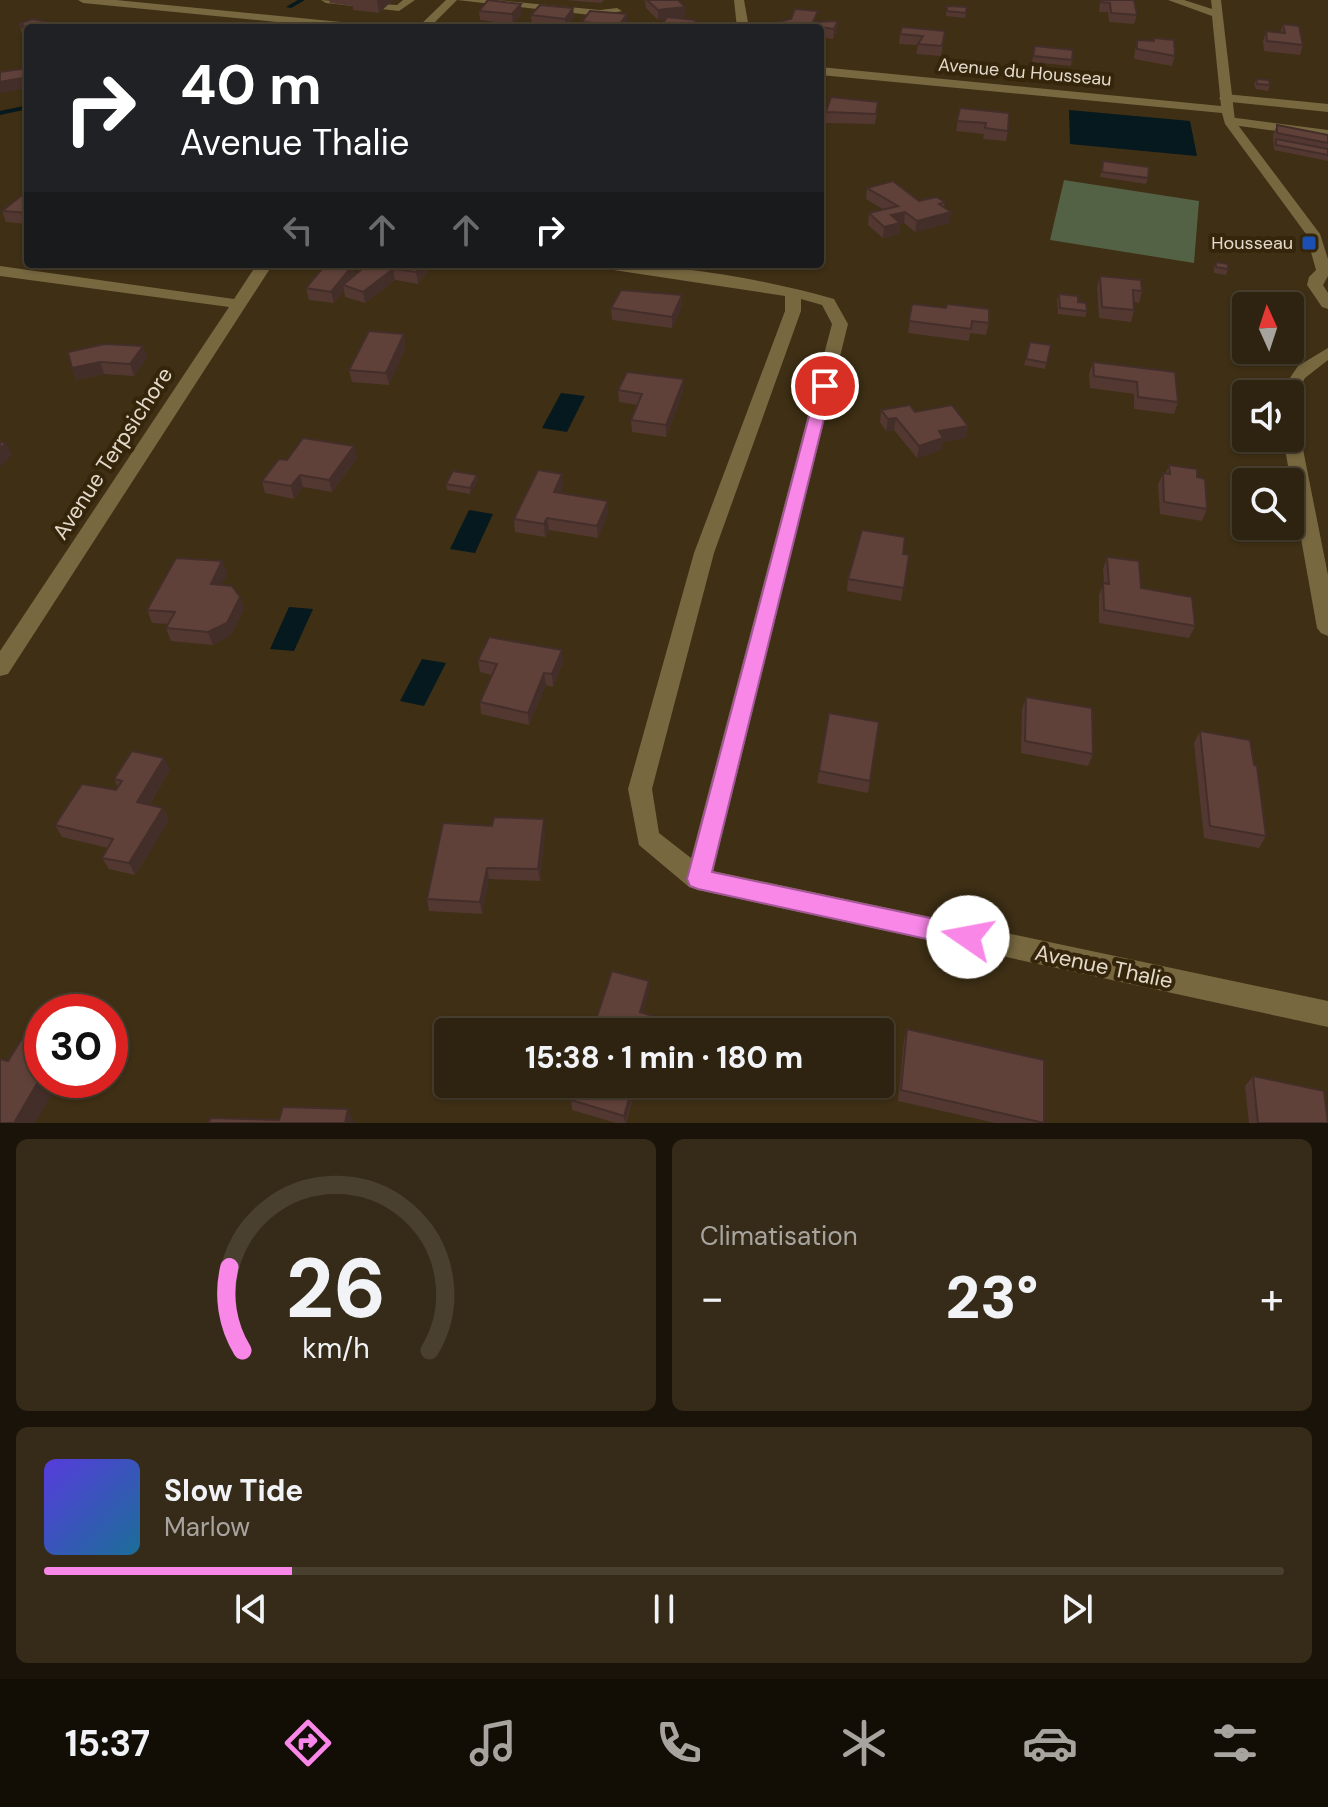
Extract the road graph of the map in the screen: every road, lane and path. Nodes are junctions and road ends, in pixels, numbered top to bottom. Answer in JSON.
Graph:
{"nodes":[{"id":1,"x":83,"y":0,"type":"edge"},
{"id":2,"x":326,"y":0,"type":"edge"},
{"id":3,"x":410,"y":0,"type":"edge"},
{"id":4,"x":452,"y":0,"type":"edge"},
{"id":5,"x":462,"y":0,"type":"edge"},
{"id":6,"x":739,"y":0,"type":"edge"},
{"id":7,"x":1173,"y":0,"type":"edge"},
{"id":8,"x":1216,"y":0,"type":"edge"},
{"id":9,"x":549,"y":4,"type":"edge"},
{"id":10,"x":617,"y":11,"type":"edge"},
{"id":11,"x":1216,"y":14,"type":"junction"},
{"id":12,"x":331,"y":24,"type":"edge"},
{"id":13,"x":427,"y":24,"type":"edge"},
{"id":14,"x":742,"y":24,"type":"edge"},
{"id":15,"x":824,"y":71,"type":"edge"},
{"id":16,"x":1328,"y":108,"type":"edge"},
{"id":17,"x":1227,"y":109,"type":"junction"},
{"id":18,"x":1328,"y":134,"type":"edge"},
{"id":19,"x":1321,"y":237,"type":"edge"},
{"id":20,"x":262,"y":268,"type":"edge"},
{"id":21,"x":637,"y":268,"type":"edge"},
{"id":22,"x":1326,"y":270,"type":"edge"},
{"id":23,"x":0,"y":271,"type":"edge"},
{"id":24,"x":793,"y":292,"type":"junction"},
{"id":25,"x":239,"y":304,"type":"junction"},
{"id":26,"x":1328,"y":304,"type":"edge"},
{"id":27,"x":1328,"y":353,"type":"edge"},
{"id":28,"x":1294,"y":380,"type":"edge"},
{"id":29,"x":1294,"y":452,"type":"edge"},
{"id":30,"x":1328,"y":628,"type":"edge"},
{"id":31,"x":0,"y":668,"type":"edge"},
{"id":32,"x":698,"y":879,"type":"junction"},
{"id":33,"x":1328,"y":1014,"type":"edge"}],
"edges":[{"from":1,"to":12,"type":"street"},
{"from":2,"to":3,"type":"street"},
{"from":4,"to":13,"type":"street"},
{"from":5,"to":9,"type":"street"},
{"from":6,"to":14,"type":"street"},
{"from":7,"to":11,"type":"street"},
{"from":8,"to":11,"type":"street"},
{"from":9,"to":10,"type":"street"},
{"from":11,"to":17,"type":"street"},
{"from":15,"to":17,"type":"street","name":"Avenue du Housseau"},
{"from":16,"to":17,"type":"street"},
{"from":17,"to":18,"type":"street"},
{"from":17,"to":19,"type":"street"},
{"from":19,"to":22,"type":"street"},
{"from":20,"to":25,"type":"street","name":"Avenue Terpsichore"},
{"from":21,"to":24,"type":"street"},
{"from":22,"to":26,"type":"street"},
{"from":23,"to":25,"type":"street"},
{"from":24,"to":32,"type":"street"},
{"from":24,"to":32,"type":"street"},
{"from":25,"to":31,"type":"street","name":"Avenue Terpsichore"},
{"from":27,"to":28,"type":"street"},
{"from":29,"to":30,"type":"street"},
{"from":32,"to":33,"type":"street","name":"Avenue Thalie"}]}
